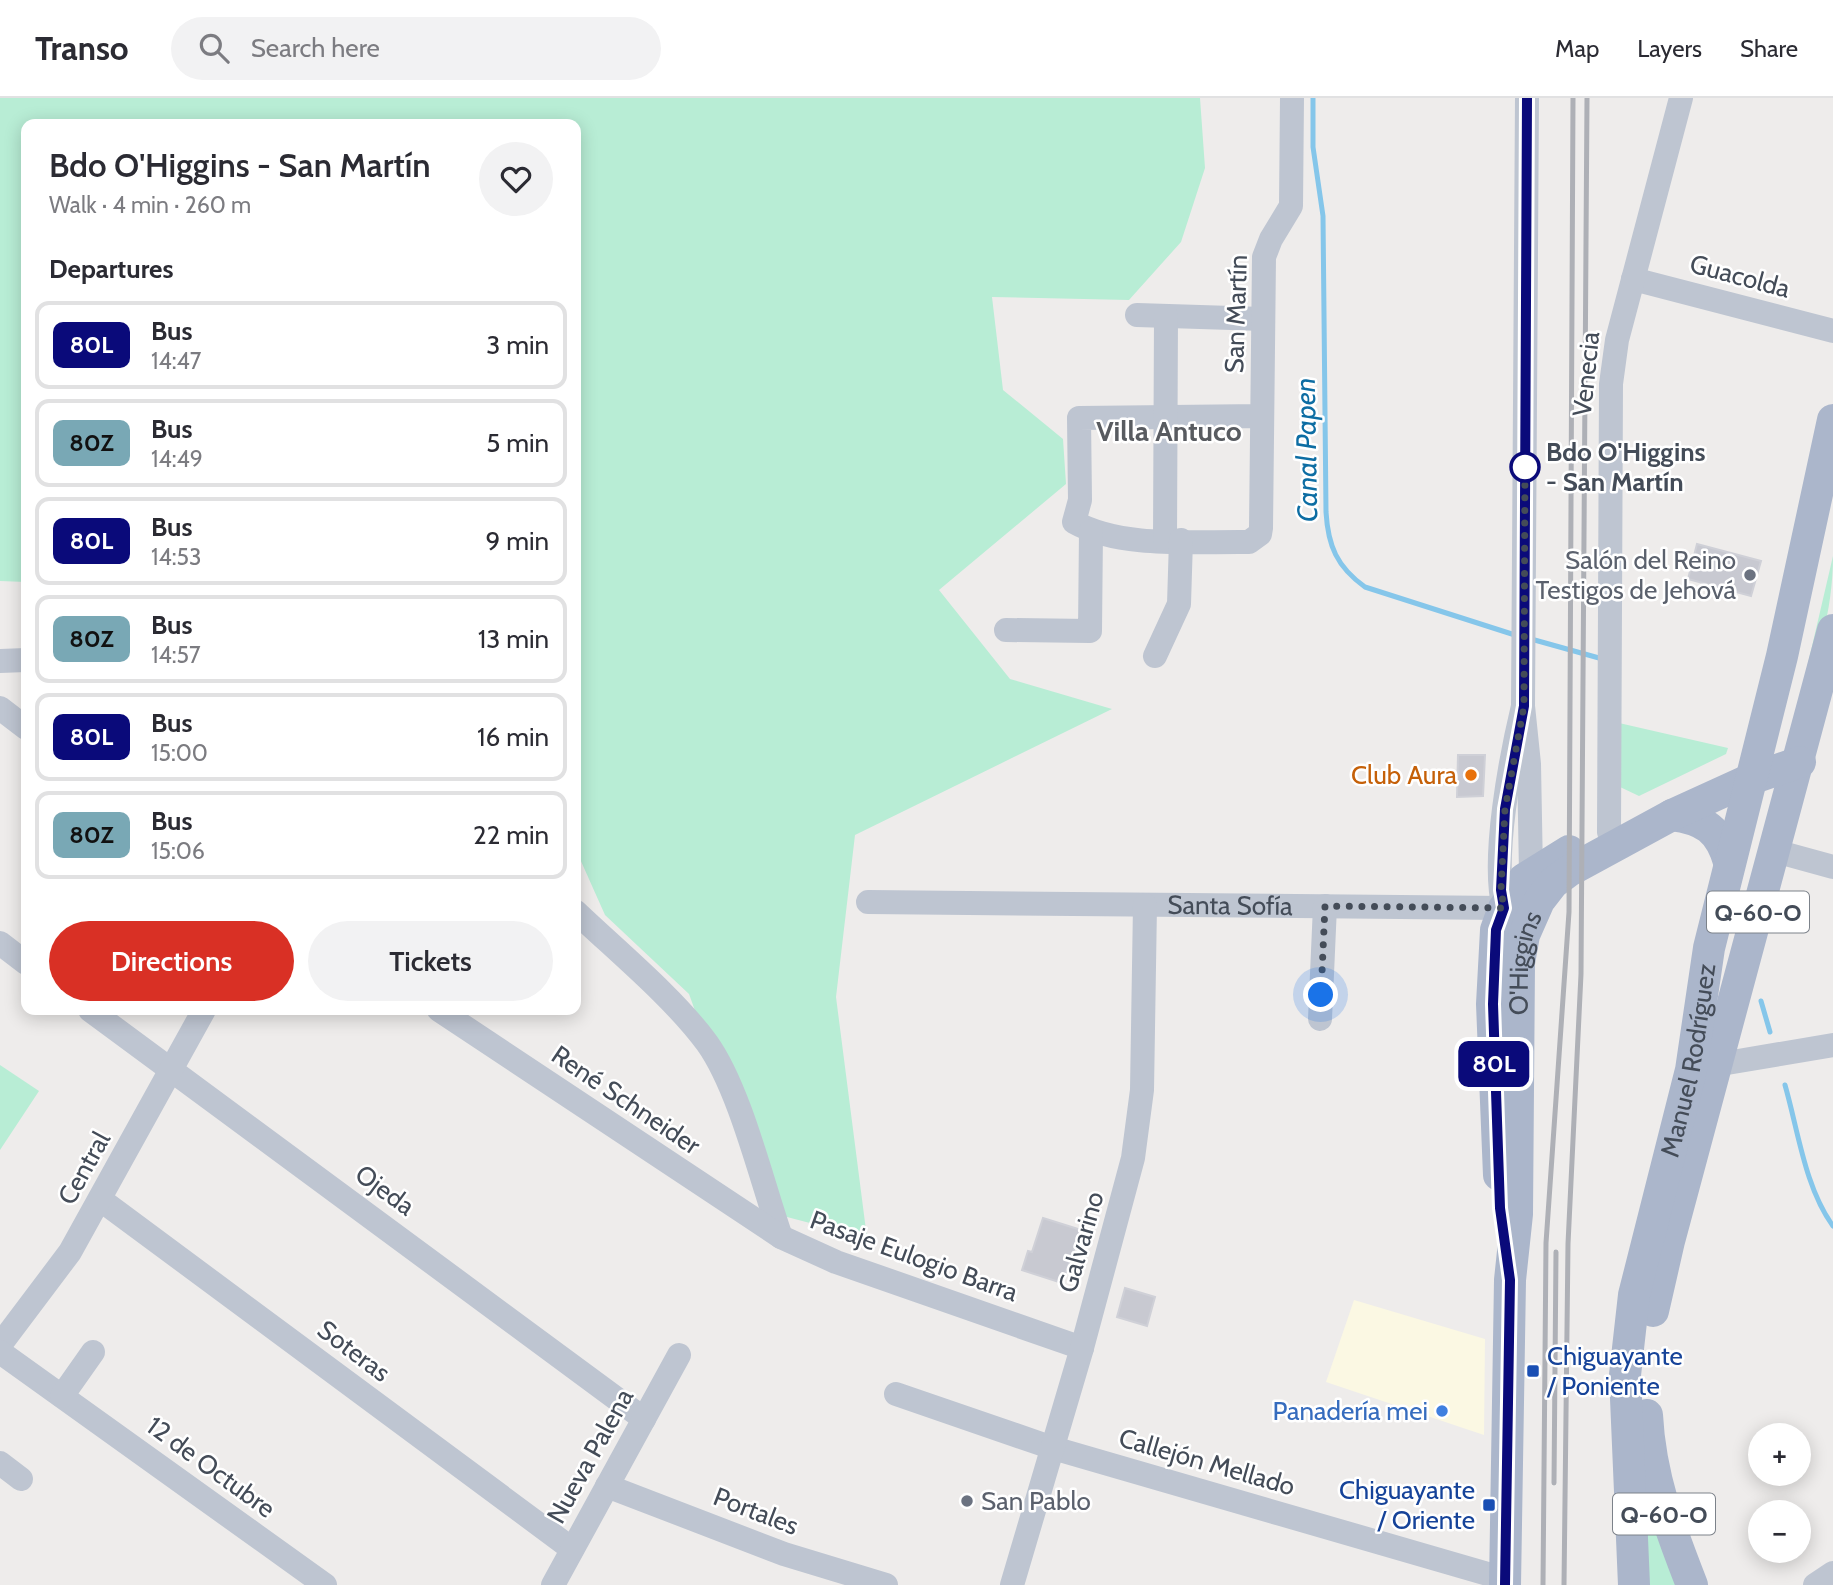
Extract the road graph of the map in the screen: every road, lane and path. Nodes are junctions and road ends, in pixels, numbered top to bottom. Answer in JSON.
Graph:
{"nodes":[{"id":1,"x":1292,"y":98,"type":"edge"},
{"id":2,"x":1527,"y":98,"type":"edge"},
{"id":3,"x":1681,"y":98,"type":"edge"},
{"id":4,"x":1633,"y":279,"type":"junction"},
{"id":5,"x":1137,"y":315,"type":"dead end"},
{"id":6,"x":1166,"y":316,"type":"junction"},
{"id":7,"x":1263,"y":319,"type":"junction"},
{"id":8,"x":1833,"y":331,"type":"edge"},
{"id":9,"x":1262,"y":416,"type":"junction"},
{"id":10,"x":1165,"y":417,"type":"junction"},
{"id":11,"x":1833,"y":420,"type":"edge"},
{"id":12,"x":1083,"y":527,"type":"junction"},
{"id":13,"x":1172,"y":540,"type":"junction"},
{"id":14,"x":1006,"y":630,"type":"dead end"},
{"id":15,"x":1833,"y":631,"type":"edge"},
{"id":16,"x":1155,"y":656,"type":"dead end"},
{"id":17,"x":21,"y":660,"type":"edge"},
{"id":18,"x":0,"y":661,"type":"edge"},
{"id":19,"x":0,"y":708,"type":"edge"},
{"id":20,"x":21,"y":724,"type":"edge"},
{"id":21,"x":1800,"y":762,"type":"junction"},
{"id":22,"x":1753,"y":769,"type":"junction"},
{"id":23,"x":1672,"y":815,"type":"junction"},
{"id":24,"x":1609,"y":832,"type":"junction"},
{"id":25,"x":1776,"y":851,"type":"junction"},
{"id":26,"x":1729,"y":862,"type":"junction"},
{"id":27,"x":1833,"y":867,"type":"edge"},
{"id":28,"x":1519,"y":887,"type":"junction"},
{"id":29,"x":868,"y":902,"type":"dead end"},
{"id":30,"x":1145,"y":905,"type":"junction"},
{"id":31,"x":1325,"y":906,"type":"junction"},
{"id":32,"x":581,"y":917,"type":"edge"},
{"id":33,"x":0,"y":943,"type":"edge"},
{"id":34,"x":21,"y":958,"type":"edge"},
{"id":35,"x":97,"y":1015,"type":"edge"},
{"id":36,"x":201,"y":1015,"type":"edge"},
{"id":37,"x":447,"y":1015,"type":"edge"},
{"id":38,"x":1320,"y":1019,"type":"dead end"},
{"id":39,"x":1833,"y":1045,"type":"edge"},
{"id":40,"x":1704,"y":1067,"type":"junction"},
{"id":41,"x":171,"y":1070,"type":"junction"},
{"id":42,"x":101,"y":1200,"type":"junction"},
{"id":43,"x":781,"y":1237,"type":"junction"},
{"id":44,"x":0,"y":1345,"type":"edge"},
{"id":45,"x":1082,"y":1348,"type":"junction"},
{"id":46,"x":0,"y":1352,"type":"edge"},
{"id":47,"x":93,"y":1352,"type":"dead end"},
{"id":48,"x":679,"y":1355,"type":"dead end"},
{"id":49,"x":895,"y":1394,"type":"dead end"},
{"id":50,"x":62,"y":1396,"type":"junction"},
{"id":51,"x":644,"y":1419,"type":"junction"},
{"id":52,"x":1053,"y":1448,"type":"junction"},
{"id":53,"x":0,"y":1463,"type":"edge"},
{"id":54,"x":21,"y":1479,"type":"dead end"},
{"id":55,"x":607,"y":1486,"type":"junction"},
{"id":56,"x":572,"y":1549,"type":"junction"},
{"id":57,"x":1833,"y":1573,"type":"edge"},
{"id":58,"x":1505,"y":1582,"type":"edge"},
{"id":59,"x":325,"y":1585,"type":"edge"},
{"id":60,"x":553,"y":1585,"type":"edge"},
{"id":61,"x":886,"y":1585,"type":"edge"},
{"id":62,"x":1012,"y":1585,"type":"edge"},
{"id":63,"x":1634,"y":1585,"type":"edge"},
{"id":64,"x":1692,"y":1585,"type":"edge"},
{"id":65,"x":1815,"y":1585,"type":"edge"}],
"edges":[{"from":1,"to":7,"type":"street","name":"San Martín"},
{"from":2,"to":28,"type":"street","name":"O'Higgins"},
{"from":3,"to":4,"type":"street","name":"Venecia"},
{"from":4,"to":8,"type":"street","name":"Guacolda"},
{"from":4,"to":24,"type":"street","name":"Venecia"},
{"from":5,"to":6,"type":"street"},
{"from":6,"to":7,"type":"street"},
{"from":6,"to":10,"type":"street"},
{"from":7,"to":9,"type":"street","name":"San Martín"},
{"from":9,"to":10,"type":"street"},
{"from":9,"to":13,"type":"street","name":"San Martín"},
{"from":10,"to":12,"type":"street"},
{"from":10,"to":13,"type":"street"},
{"from":11,"to":22,"type":"main road","name":"Manuel Rodríguez","number":"Q-60-O"},
{"from":12,"to":13,"type":"street"},
{"from":12,"to":14,"type":"street"},
{"from":13,"to":16,"type":"street"},
{"from":15,"to":21,"type":"main road","name":"Manuel Rodríguez","number":"Q-60-O"},
{"from":17,"to":18,"type":"street"},
{"from":19,"to":20,"type":"street"},
{"from":21,"to":22,"type":"main road","name":"Santa Sofía"},
{"from":21,"to":25,"type":"main road","name":"Manuel Rodríguez","number":"Q-60-O"},
{"from":22,"to":23,"type":"main road","name":"Santa Sofía"},
{"from":22,"to":24,"type":"main road","name":"Santa Sofía"},
{"from":22,"to":26,"type":"main road","name":"Manuel Rodríguez","number":"Q-60-O"},
{"from":23,"to":26,"type":"main road"},
{"from":23,"to":28,"type":"main road","name":"Santa Sofía"},
{"from":24,"to":28,"type":"main road","name":"Santa Sofía"},
{"from":25,"to":27,"type":"street"},
{"from":25,"to":40,"type":"main road","name":"Manuel Rodríguez","number":"Q-60-O"},
{"from":26,"to":40,"type":"main road","name":"Manuel Rodríguez","number":"Q-60-O"},
{"from":28,"to":31,"type":"street","name":"Santa Sofía"},
{"from":28,"to":58,"type":"main road","name":"O'Higgins"},
{"from":29,"to":30,"type":"street","name":"Santa Sofía"},
{"from":30,"to":31,"type":"street","name":"Santa Sofía"},
{"from":30,"to":45,"type":"street","name":"Galvarino"},
{"from":31,"to":38,"type":"street"},
{"from":32,"to":43,"type":"street","name":"Pasaje Eulogio Barra"},
{"from":33,"to":34,"type":"street"},
{"from":35,"to":41,"type":"street","name":"Ojeda"},
{"from":36,"to":41,"type":"street","name":"Central"},
{"from":37,"to":43,"type":"street","name":"René Schneider"},
{"from":39,"to":40,"type":"street"},
{"from":40,"to":63,"type":"main road","name":"Manuel Rodríguez","number":"Q-60-O"},
{"from":40,"to":64,"type":"main road","name":"Manuel Rodríguez","number":"Q-60-O"},
{"from":41,"to":42,"type":"street","name":"Central"},
{"from":41,"to":51,"type":"street","name":"Ojeda"},
{"from":42,"to":44,"type":"street","name":"Central"},
{"from":42,"to":56,"type":"street","name":"Soteras"},
{"from":43,"to":45,"type":"street","name":"Pasaje Eulogio Barra"},
{"from":45,"to":52,"type":"street","name":"Galvarino"},
{"from":46,"to":50,"type":"street","name":"12 de Octubre"},
{"from":47,"to":50,"type":"street"},
{"from":48,"to":51,"type":"street","name":"Nueva Palena"},
{"from":49,"to":52,"type":"street","name":"Callejón Mellado"},
{"from":50,"to":59,"type":"street","name":"12 de Octubre"},
{"from":51,"to":55,"type":"street","name":"Nueva Palena"},
{"from":52,"to":58,"type":"street","name":"Callejón Mellado"},
{"from":52,"to":62,"type":"street","name":"Galvarino"},
{"from":53,"to":54,"type":"street"},
{"from":55,"to":56,"type":"street","name":"Nueva Palena"},
{"from":55,"to":61,"type":"street","name":"Portales"},
{"from":56,"to":60,"type":"street","name":"Nueva Palena"},
{"from":57,"to":65,"type":"street"}]}
